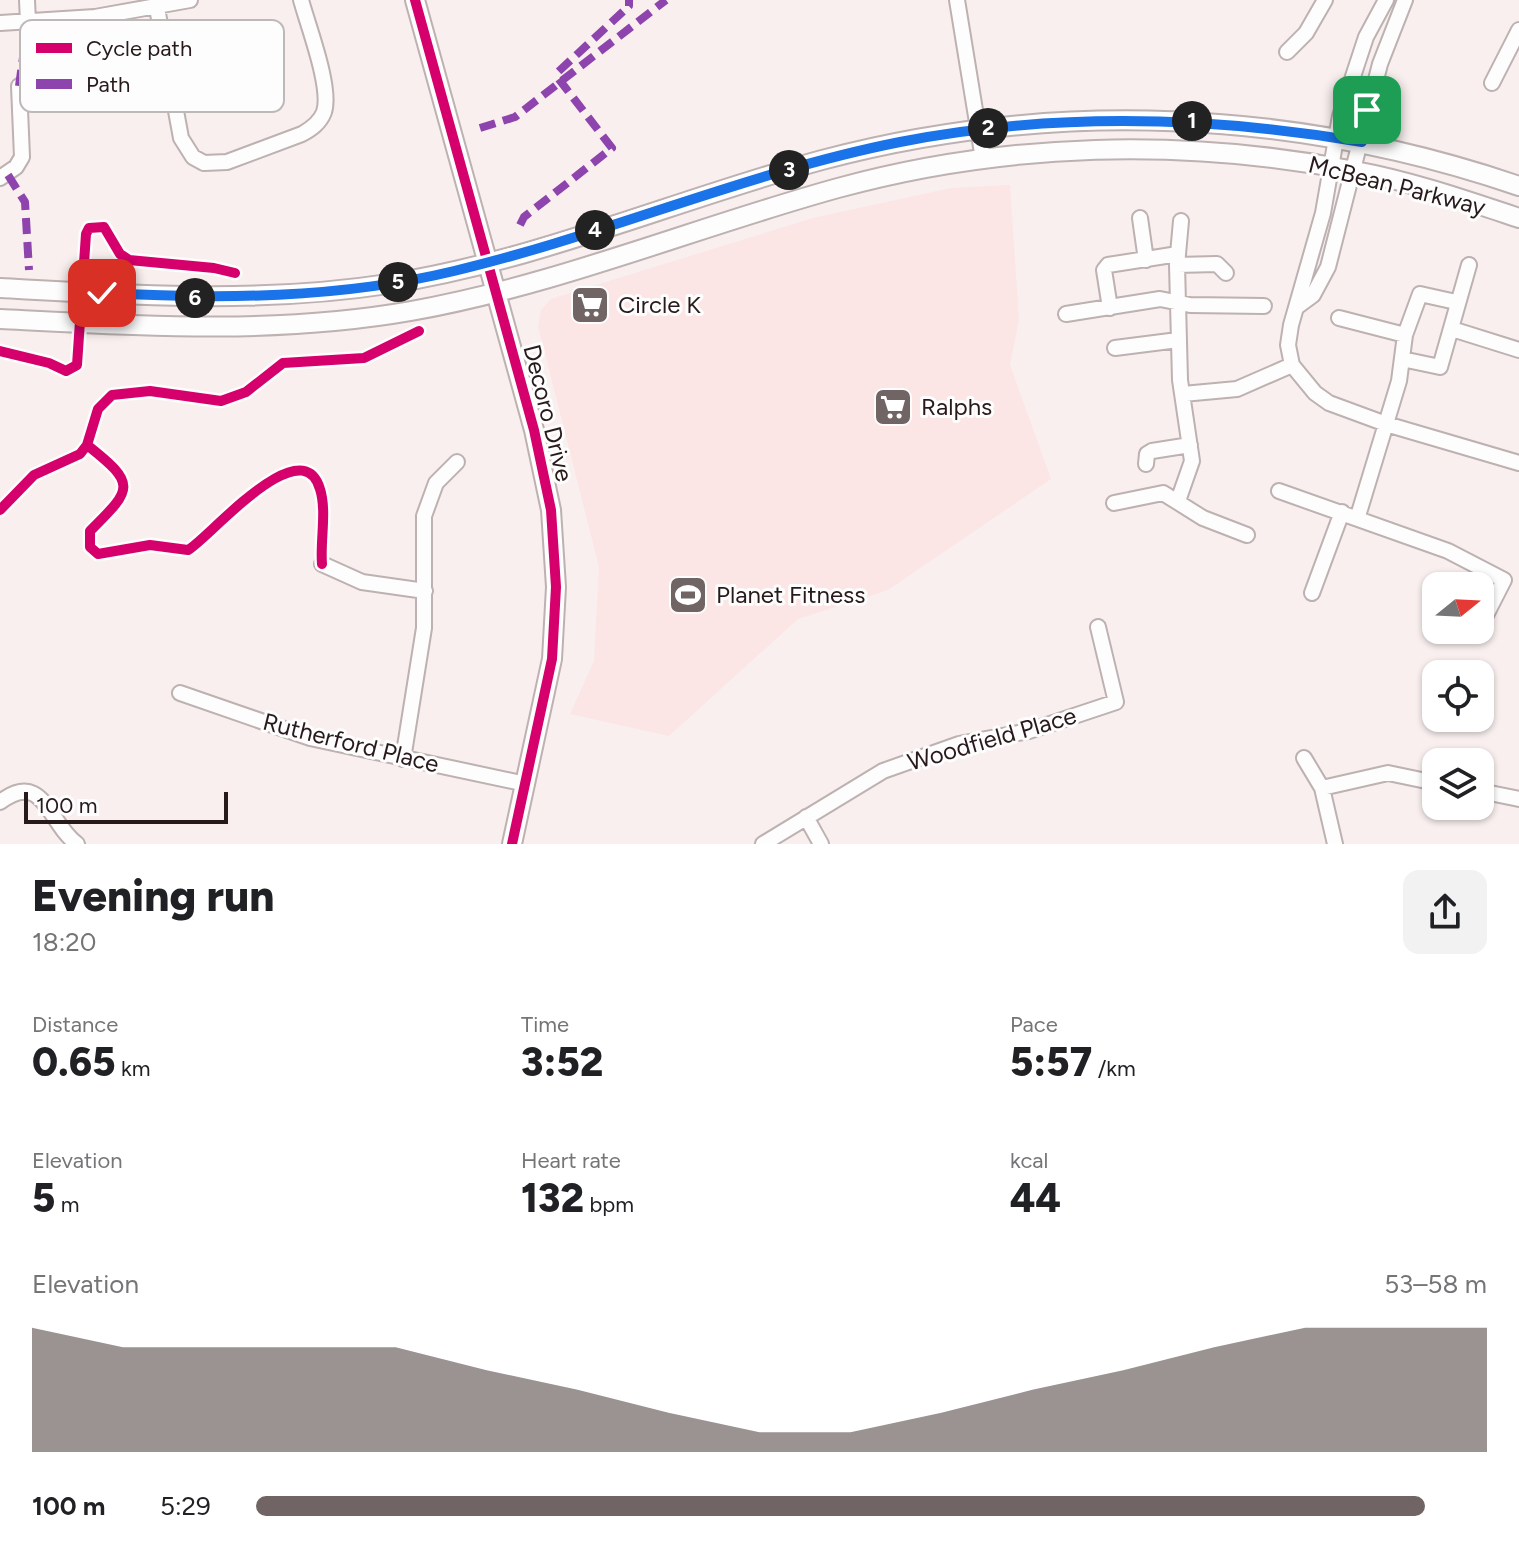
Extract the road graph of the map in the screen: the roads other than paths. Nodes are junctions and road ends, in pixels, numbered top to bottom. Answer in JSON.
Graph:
{"nodes":[{"id":1,"x":27,"y":0,"type":"edge"},
{"id":2,"x":190,"y":0,"type":"edge"},
{"id":3,"x":301,"y":0,"type":"edge"},
{"id":4,"x":415,"y":0,"type":"edge"},
{"id":5,"x":957,"y":0,"type":"edge"},
{"id":6,"x":1325,"y":0,"type":"edge"},
{"id":7,"x":1386,"y":0,"type":"edge"},
{"id":8,"x":1405,"y":0,"type":"edge"},
{"id":9,"x":157,"y":8,"type":"junction"},
{"id":10,"x":28,"y":20,"type":"edge"},
{"id":11,"x":46,"y":20,"type":"edge"},
{"id":12,"x":159,"y":20,"type":"edge"},
{"id":13,"x":20,"y":22,"type":"edge"},
{"id":14,"x":0,"y":23,"type":"edge"},
{"id":15,"x":1519,"y":30,"type":"edge"},
{"id":16,"x":1287,"y":52,"type":"dead end"},
{"id":17,"x":1492,"y":83,"type":"dead end"},
{"id":18,"x":19,"y":86,"type":"dead end"},
{"id":19,"x":20,"y":110,"type":"edge"},
{"id":20,"x":20,"y":112,"type":"edge"},
{"id":21,"x":176,"y":112,"type":"edge"},
{"id":22,"x":978,"y":129,"type":"junction"},
{"id":23,"x":1336,"y":137,"type":"junction"},
{"id":24,"x":1362,"y":142,"type":"junction"},
{"id":25,"x":983,"y":159,"type":"junction"},
{"id":26,"x":1332,"y":168,"type":"junction"},
{"id":27,"x":1355,"y":171,"type":"junction"},
{"id":28,"x":0,"y":178,"type":"edge"},
{"id":29,"x":1519,"y":186,"type":"edge"},
{"id":30,"x":1140,"y":218,"type":"dead end"},
{"id":31,"x":1519,"y":218,"type":"edge"},
{"id":32,"x":1181,"y":221,"type":"dead end"},
{"id":33,"x":1146,"y":260,"type":"junction"},
{"id":34,"x":1178,"y":260,"type":"junction"},
{"id":35,"x":487,"y":262,"type":"junction"},
{"id":36,"x":1469,"y":265,"type":"dead end"},
{"id":37,"x":1226,"y":273,"type":"dead end"},
{"id":38,"x":0,"y":288,"type":"edge"},
{"id":39,"x":496,"y":291,"type":"junction"},
{"id":40,"x":1177,"y":301,"type":"junction"},
{"id":41,"x":1456,"y":302,"type":"junction"},
{"id":42,"x":1264,"y":306,"type":"dead end"},
{"id":43,"x":1298,"y":306,"type":"junction"},
{"id":44,"x":1110,"y":308,"type":"junction"},
{"id":45,"x":1066,"y":314,"type":"dead end"},
{"id":46,"x":1339,"y":318,"type":"dead end"},
{"id":47,"x":0,"y":319,"type":"edge"},
{"id":48,"x":1452,"y":329,"type":"junction"},
{"id":49,"x":1405,"y":335,"type":"junction"},
{"id":50,"x":1178,"y":340,"type":"junction"},
{"id":51,"x":1115,"y":348,"type":"dead end"},
{"id":52,"x":1519,"y":350,"type":"edge"},
{"id":53,"x":1402,"y":359,"type":"junction"},
{"id":54,"x":1292,"y":365,"type":"junction"},
{"id":55,"x":1183,"y":394,"type":"junction"},
{"id":56,"x":1386,"y":424,"type":"junction"},
{"id":57,"x":1190,"y":445,"type":"junction"},
{"id":58,"x":457,"y":462,"type":"dead end"},
{"id":59,"x":1519,"y":463,"type":"edge"},
{"id":60,"x":1146,"y":464,"type":"dead end"},
{"id":61,"x":1279,"y":491,"type":"dead end"},
{"id":62,"x":1178,"y":501,"type":"junction"},
{"id":63,"x":1114,"y":503,"type":"dead end"},
{"id":64,"x":1342,"y":512,"type":"junction"},
{"id":65,"x":1358,"y":516,"type":"junction"},
{"id":66,"x":1247,"y":535,"type":"dead end"},
{"id":67,"x":322,"y":564,"type":"dead end"},
{"id":68,"x":1489,"y":572,"type":"edge"},
{"id":69,"x":1494,"y":575,"type":"edge"},
{"id":70,"x":425,"y":591,"type":"junction"},
{"id":71,"x":1312,"y":593,"type":"dead end"},
{"id":72,"x":1494,"y":599,"type":"edge"},
{"id":73,"x":1098,"y":627,"type":"dead end"},
{"id":74,"x":180,"y":693,"type":"dead end"},
{"id":75,"x":1304,"y":758,"type":"dead end"},
{"id":76,"x":403,"y":759,"type":"junction"},
{"id":77,"x":1422,"y":780,"type":"edge"},
{"id":78,"x":526,"y":784,"type":"junction"},
{"id":79,"x":1322,"y":788,"type":"junction"},
{"id":80,"x":1494,"y":794,"type":"edge"},
{"id":81,"x":1519,"y":799,"type":"edge"},
{"id":82,"x":0,"y":802,"type":"edge"},
{"id":83,"x":806,"y":817,"type":"junction"},
{"id":84,"x":77,"y":844,"type":"edge"},
{"id":85,"x":512,"y":844,"type":"edge"},
{"id":86,"x":763,"y":844,"type":"edge"},
{"id":87,"x":821,"y":844,"type":"edge"},
{"id":88,"x":1335,"y":844,"type":"edge"}],
"edges":[{"from":1,"to":10,"type":"street"},
{"from":2,"to":9,"type":"street"},
{"from":3,"to":21,"type":"street"},
{"from":4,"to":35,"type":"main road","name":"Decoro Drive"},
{"from":5,"to":22,"type":"street"},
{"from":6,"to":16,"type":"street"},
{"from":7,"to":23,"type":"street"},
{"from":8,"to":24,"type":"street"},
{"from":9,"to":11,"type":"street"},
{"from":9,"to":12,"type":"street"},
{"from":13,"to":14,"type":"street"},
{"from":15,"to":17,"type":"street"},
{"from":18,"to":19,"type":"street"},
{"from":20,"to":28,"type":"street"},
{"from":22,"to":23,"type":"main road","name":"McBean Parkway"},
{"from":22,"to":25,"type":"street"},
{"from":22,"to":35,"type":"main road","name":"McBean Parkway"},
{"from":23,"to":24,"type":"main road","name":"McBean Parkway"},
{"from":23,"to":26,"type":"street"},
{"from":24,"to":27,"type":"street"},
{"from":24,"to":29,"type":"main road","name":"McBean Parkway"},
{"from":25,"to":26,"type":"main road","name":"McBean Parkway"},
{"from":25,"to":39,"type":"main road","name":"McBean Parkway"},
{"from":26,"to":27,"type":"main road","name":"McBean Parkway"},
{"from":26,"to":43,"type":"street"},
{"from":27,"to":31,"type":"main road","name":"McBean Parkway"},
{"from":27,"to":43,"type":"street"},
{"from":30,"to":33,"type":"street"},
{"from":32,"to":34,"type":"street"},
{"from":33,"to":34,"type":"street"},
{"from":33,"to":44,"type":"street"},
{"from":34,"to":37,"type":"street"},
{"from":34,"to":40,"type":"street"},
{"from":35,"to":38,"type":"main road","name":"McBean Parkway"},
{"from":35,"to":39,"type":"main road","name":"Decoro Drive"},
{"from":36,"to":41,"type":"street"},
{"from":39,"to":47,"type":"main road","name":"McBean Parkway"},
{"from":39,"to":78,"type":"main road","name":"Decoro Drive"},
{"from":40,"to":42,"type":"street"},
{"from":40,"to":44,"type":"street"},
{"from":40,"to":50,"type":"street"},
{"from":41,"to":48,"type":"street"},
{"from":41,"to":49,"type":"street"},
{"from":43,"to":54,"type":"street"},
{"from":44,"to":45,"type":"street"},
{"from":46,"to":49,"type":"street"},
{"from":48,"to":52,"type":"street"},
{"from":48,"to":53,"type":"street"},
{"from":49,"to":53,"type":"street"},
{"from":50,"to":51,"type":"street"},
{"from":50,"to":55,"type":"street"},
{"from":53,"to":56,"type":"street"},
{"from":54,"to":55,"type":"street"},
{"from":54,"to":56,"type":"street"},
{"from":55,"to":57,"type":"street"},
{"from":56,"to":59,"type":"street"},
{"from":56,"to":65,"type":"street"},
{"from":57,"to":60,"type":"street"},
{"from":57,"to":62,"type":"street"},
{"from":58,"to":70,"type":"street"},
{"from":61,"to":64,"type":"street"},
{"from":62,"to":63,"type":"street"},
{"from":62,"to":66,"type":"street"},
{"from":64,"to":65,"type":"street"},
{"from":64,"to":71,"type":"street"},
{"from":65,"to":68,"type":"street"},
{"from":67,"to":70,"type":"street"},
{"from":69,"to":72,"type":"street"},
{"from":70,"to":76,"type":"street"},
{"from":73,"to":83,"type":"street","name":"Woodfield Place"},
{"from":74,"to":76,"type":"street","name":"Rutherford Place"},
{"from":75,"to":79,"type":"street"},
{"from":76,"to":78,"type":"street","name":"Rutherford Place"},
{"from":77,"to":79,"type":"street"},
{"from":78,"to":85,"type":"main road","name":"Decoro Drive"},
{"from":79,"to":88,"type":"street"},
{"from":80,"to":81,"type":"street"},
{"from":82,"to":84,"type":"street"},
{"from":83,"to":86,"type":"street","name":"Woodfield Place"},
{"from":83,"to":87,"type":"street"}]}
